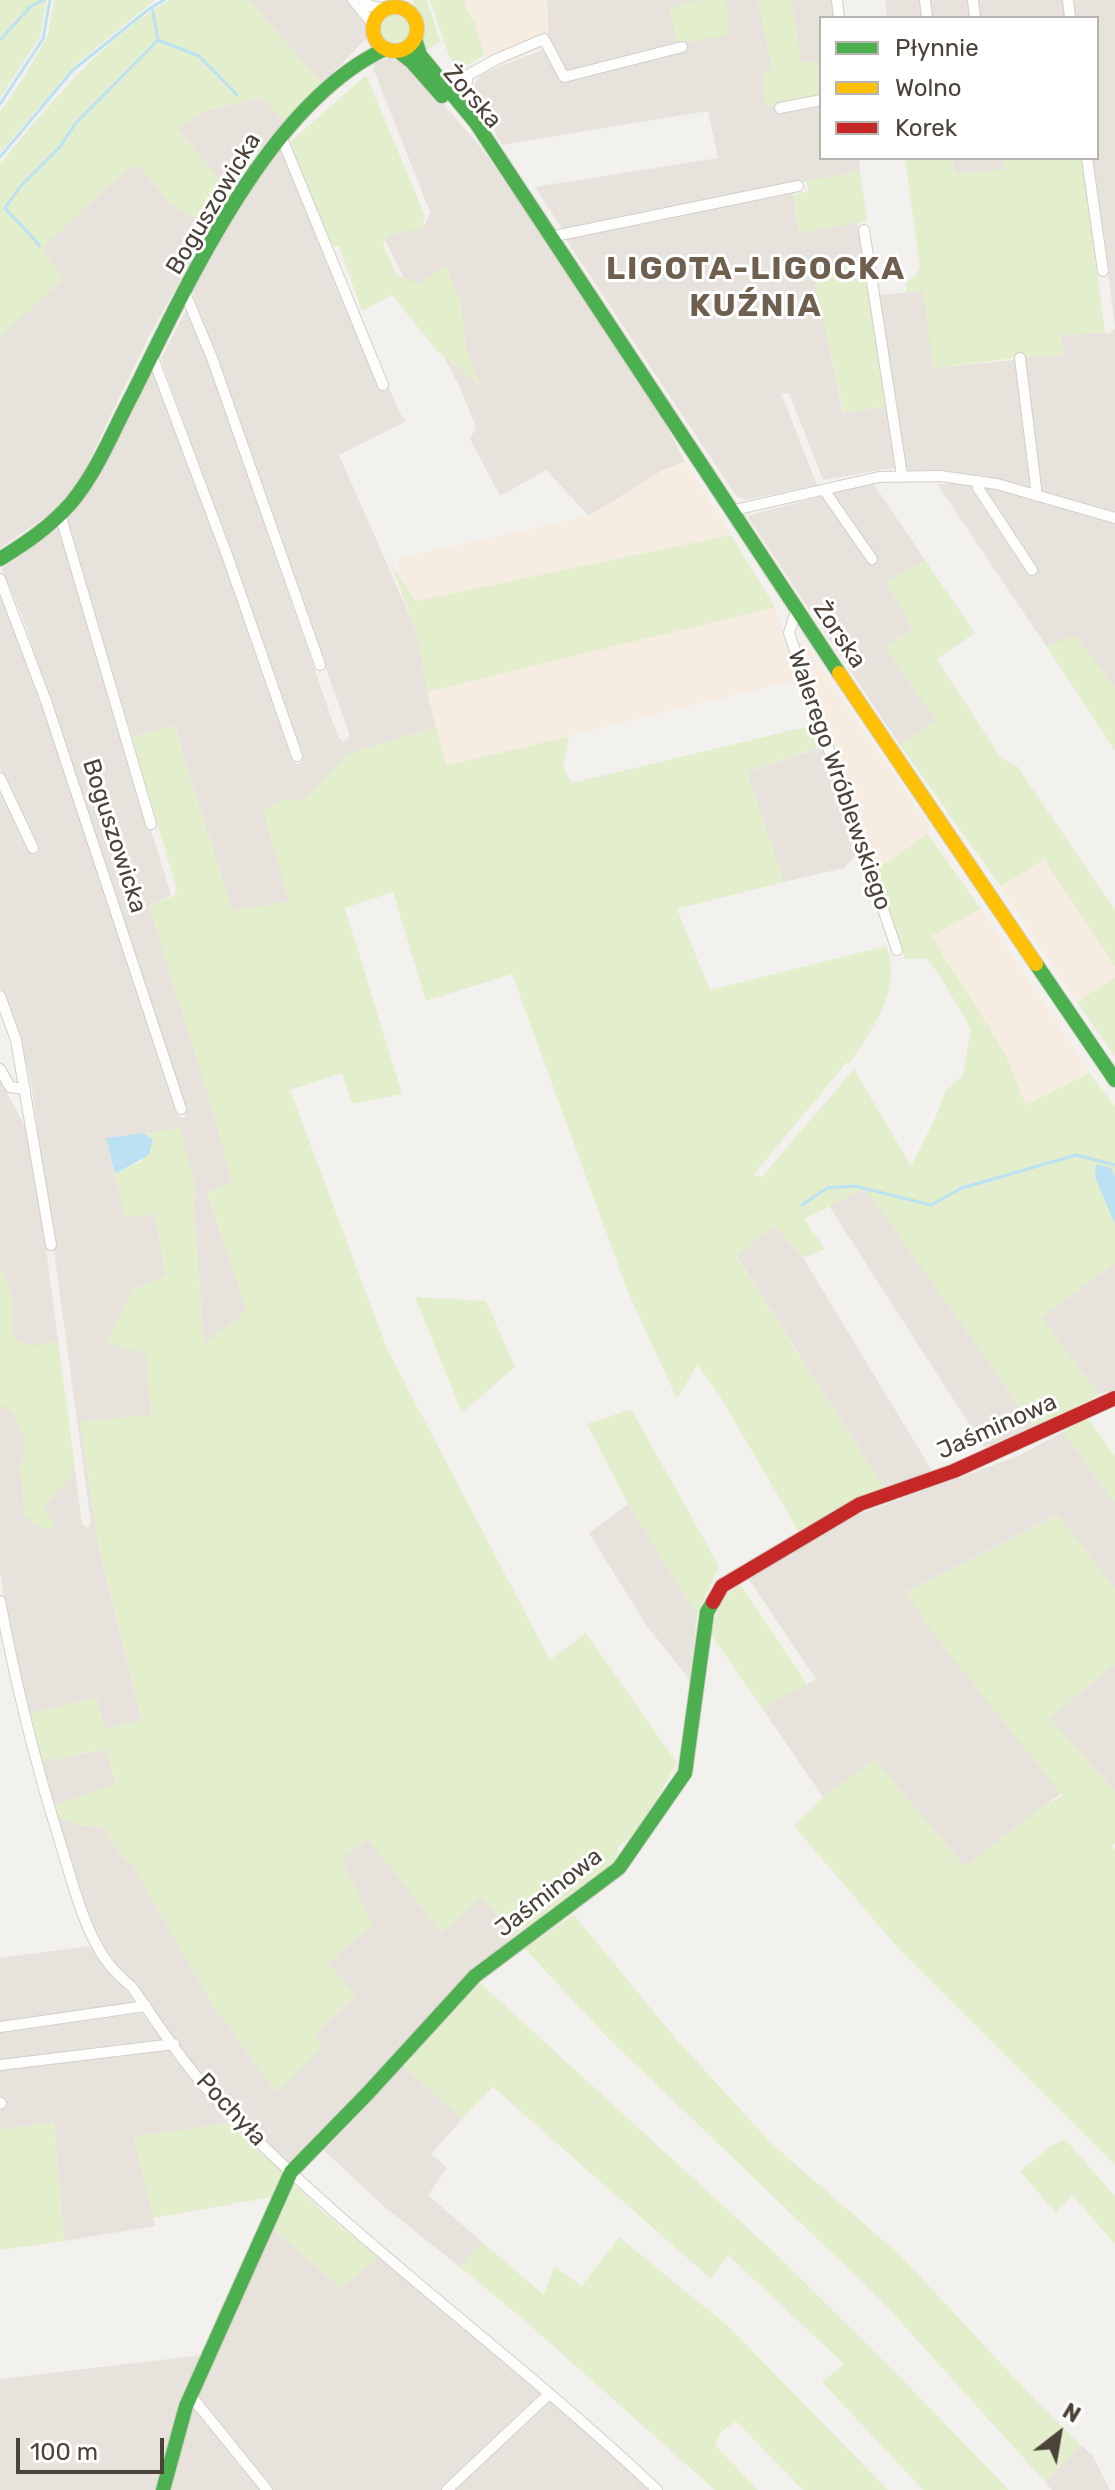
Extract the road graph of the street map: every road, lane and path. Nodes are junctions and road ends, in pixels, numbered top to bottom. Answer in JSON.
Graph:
{"nodes":[{"id":1,"x":353,"y":0,"type":"edge"},
{"id":2,"x":363,"y":0,"type":"edge"},
{"id":3,"x":389,"y":5,"type":"edge"},
{"id":4,"x":408,"y":6,"type":"edge"},
{"id":5,"x":374,"y":30,"type":"junction"},
{"id":6,"x":415,"y":39,"type":"junction"},
{"id":7,"x":682,"y":47,"type":"dead end"},
{"id":8,"x":392,"y":50,"type":"junction"},
{"id":9,"x":360,"y":61,"type":"junction"},
{"id":10,"x":468,"y":75,"type":"junction"},
{"id":11,"x":441,"y":80,"type":"junction"},
{"id":12,"x":819,"y":100,"type":"edge"},
{"id":13,"x":780,"y":108,"type":"dead end"},
{"id":14,"x":476,"y":123,"type":"junction"},
{"id":15,"x":281,"y":136,"type":"junction"},
{"id":16,"x":1087,"y":160,"type":"edge"},
{"id":17,"x":508,"y":175,"type":"junction"},
{"id":18,"x":798,"y":186,"type":"dead end"},
{"id":19,"x":864,"y":230,"type":"dead end"},
{"id":20,"x":550,"y":237,"type":"junction"},
{"id":21,"x":1103,"y":271,"type":"dead end"},
{"id":22,"x":185,"y":293,"type":"junction"},
{"id":23,"x":152,"y":355,"type":"junction"},
{"id":24,"x":1020,"y":358,"type":"dead end"},
{"id":25,"x":383,"y":385,"type":"dead end"},
{"id":26,"x":902,"y":475,"type":"junction"},
{"id":27,"x":978,"y":481,"type":"junction"},
{"id":28,"x":824,"y":490,"type":"junction"},
{"id":29,"x":1037,"y":496,"type":"junction"},
{"id":30,"x":730,"y":511,"type":"junction"},
{"id":31,"x":60,"y":514,"type":"junction"},
{"id":32,"x":1115,"y":518,"type":"edge"},
{"id":33,"x":0,"y":559,"type":"edge"},
{"id":34,"x":872,"y":559,"type":"dead end"},
{"id":35,"x":1032,"y":570,"type":"dead end"},
{"id":36,"x":0,"y":579,"type":"edge"},
{"id":37,"x":796,"y":611,"type":"junction"},
{"id":38,"x":320,"y":665,"type":"dead end"},
{"id":39,"x":297,"y":756,"type":"dead end"},
{"id":40,"x":0,"y":778,"type":"edge"},
{"id":41,"x":151,"y":824,"type":"dead end"},
{"id":42,"x":33,"y":848,"type":"dead end"},
{"id":43,"x":897,"y":950,"type":"dead end"},
{"id":44,"x":0,"y":996,"type":"edge"},
{"id":45,"x":1097,"y":1056,"type":"junction"},
{"id":46,"x":0,"y":1069,"type":"edge"},
{"id":47,"x":1115,"y":1080,"type":"edge"},
{"id":48,"x":25,"y":1089,"type":"junction"},
{"id":49,"x":1115,"y":1094,"type":"edge"},
{"id":50,"x":181,"y":1109,"type":"dead end"},
{"id":51,"x":51,"y":1245,"type":"dead end"},
{"id":52,"x":1115,"y":1398,"type":"edge"},
{"id":53,"x":0,"y":1601,"type":"edge"},
{"id":54,"x":146,"y":2006,"type":"junction"},
{"id":55,"x":0,"y":2027,"type":"edge"},
{"id":56,"x":174,"y":2044,"type":"junction"},
{"id":57,"x":0,"y":2065,"type":"edge"},
{"id":58,"x":291,"y":2172,"type":"junction"},
{"id":59,"x":549,"y":2394,"type":"junction"},
{"id":60,"x":191,"y":2396,"type":"junction"},
{"id":61,"x":163,"y":2490,"type":"edge"},
{"id":62,"x":267,"y":2490,"type":"edge"},
{"id":63,"x":447,"y":2490,"type":"edge"},
{"id":64,"x":657,"y":2490,"type":"edge"}],
"edges":[{"from":1,"to":5,"type":"street"},
{"from":2,"to":3,"type":"street"},
{"from":3,"to":4,"type":"street"},
{"from":3,"to":5,"type":"street"},
{"from":4,"to":6,"type":"street"},
{"from":5,"to":8,"type":"street"},
{"from":5,"to":9,"type":"street","name":"Boguszowicka"},
{"from":6,"to":8,"type":"street"},
{"from":6,"to":11,"type":"street","name":"Żorska"},
{"from":7,"to":10,"type":"street","name":"Żorska"},
{"from":8,"to":9,"type":"street","name":"Boguszowicka"},
{"from":8,"to":17,"type":"street","name":"Żorska"},
{"from":9,"to":15,"type":"street","name":"Boguszowicka"},
{"from":10,"to":11,"type":"street","name":"Żorska"},
{"from":10,"to":14,"type":"street","name":"Żorska"},
{"from":11,"to":14,"type":"street","name":"Żorska"},
{"from":12,"to":13,"type":"street"},
{"from":14,"to":17,"type":"street","name":"Żorska"},
{"from":15,"to":22,"type":"street","name":"Boguszowicka"},
{"from":15,"to":25,"type":"street"},
{"from":16,"to":21,"type":"street"},
{"from":17,"to":20,"type":"street","name":"Żorska"},
{"from":18,"to":20,"type":"street"},
{"from":19,"to":26,"type":"street"},
{"from":20,"to":30,"type":"street","name":"Żorska"},
{"from":22,"to":23,"type":"street","name":"Boguszowicka"},
{"from":22,"to":38,"type":"street"},
{"from":23,"to":31,"type":"street","name":"Boguszowicka"},
{"from":23,"to":39,"type":"street"},
{"from":24,"to":29,"type":"street"},
{"from":26,"to":27,"type":"street"},
{"from":26,"to":28,"type":"street"},
{"from":27,"to":29,"type":"street"},
{"from":27,"to":35,"type":"street"},
{"from":28,"to":30,"type":"street"},
{"from":28,"to":34,"type":"street"},
{"from":29,"to":32,"type":"street"},
{"from":30,"to":37,"type":"street","name":"Żorska"},
{"from":31,"to":33,"type":"street","name":"Boguszowicka"},
{"from":31,"to":41,"type":"street","name":"Boguszowicka"},
{"from":36,"to":50,"type":"street","name":"Boguszowicka"},
{"from":37,"to":43,"type":"street","name":"Walerego Wróblewskiego"},
{"from":37,"to":45,"type":"street","name":"Żorska"},
{"from":40,"to":42,"type":"street"},
{"from":44,"to":48,"type":"street"},
{"from":45,"to":47,"type":"street","name":"Żorska"},
{"from":45,"to":49,"type":"street","name":"Żorska"},
{"from":46,"to":48,"type":"street"},
{"from":48,"to":51,"type":"street"},
{"from":52,"to":58,"type":"street","name":"Jaśminowa"},
{"from":53,"to":54,"type":"street","name":"Pochyła"},
{"from":54,"to":55,"type":"street"},
{"from":54,"to":56,"type":"street","name":"Pochyła"},
{"from":56,"to":57,"type":"street"},
{"from":56,"to":58,"type":"street","name":"Pochyła"},
{"from":58,"to":59,"type":"street","name":"Pochyła"},
{"from":58,"to":60,"type":"street","name":"Jaśminowa"},
{"from":59,"to":63,"type":"street"},
{"from":59,"to":64,"type":"street","name":"Pochyła"},
{"from":60,"to":61,"type":"street","name":"Jaśminowa"},
{"from":60,"to":62,"type":"street"}]}
